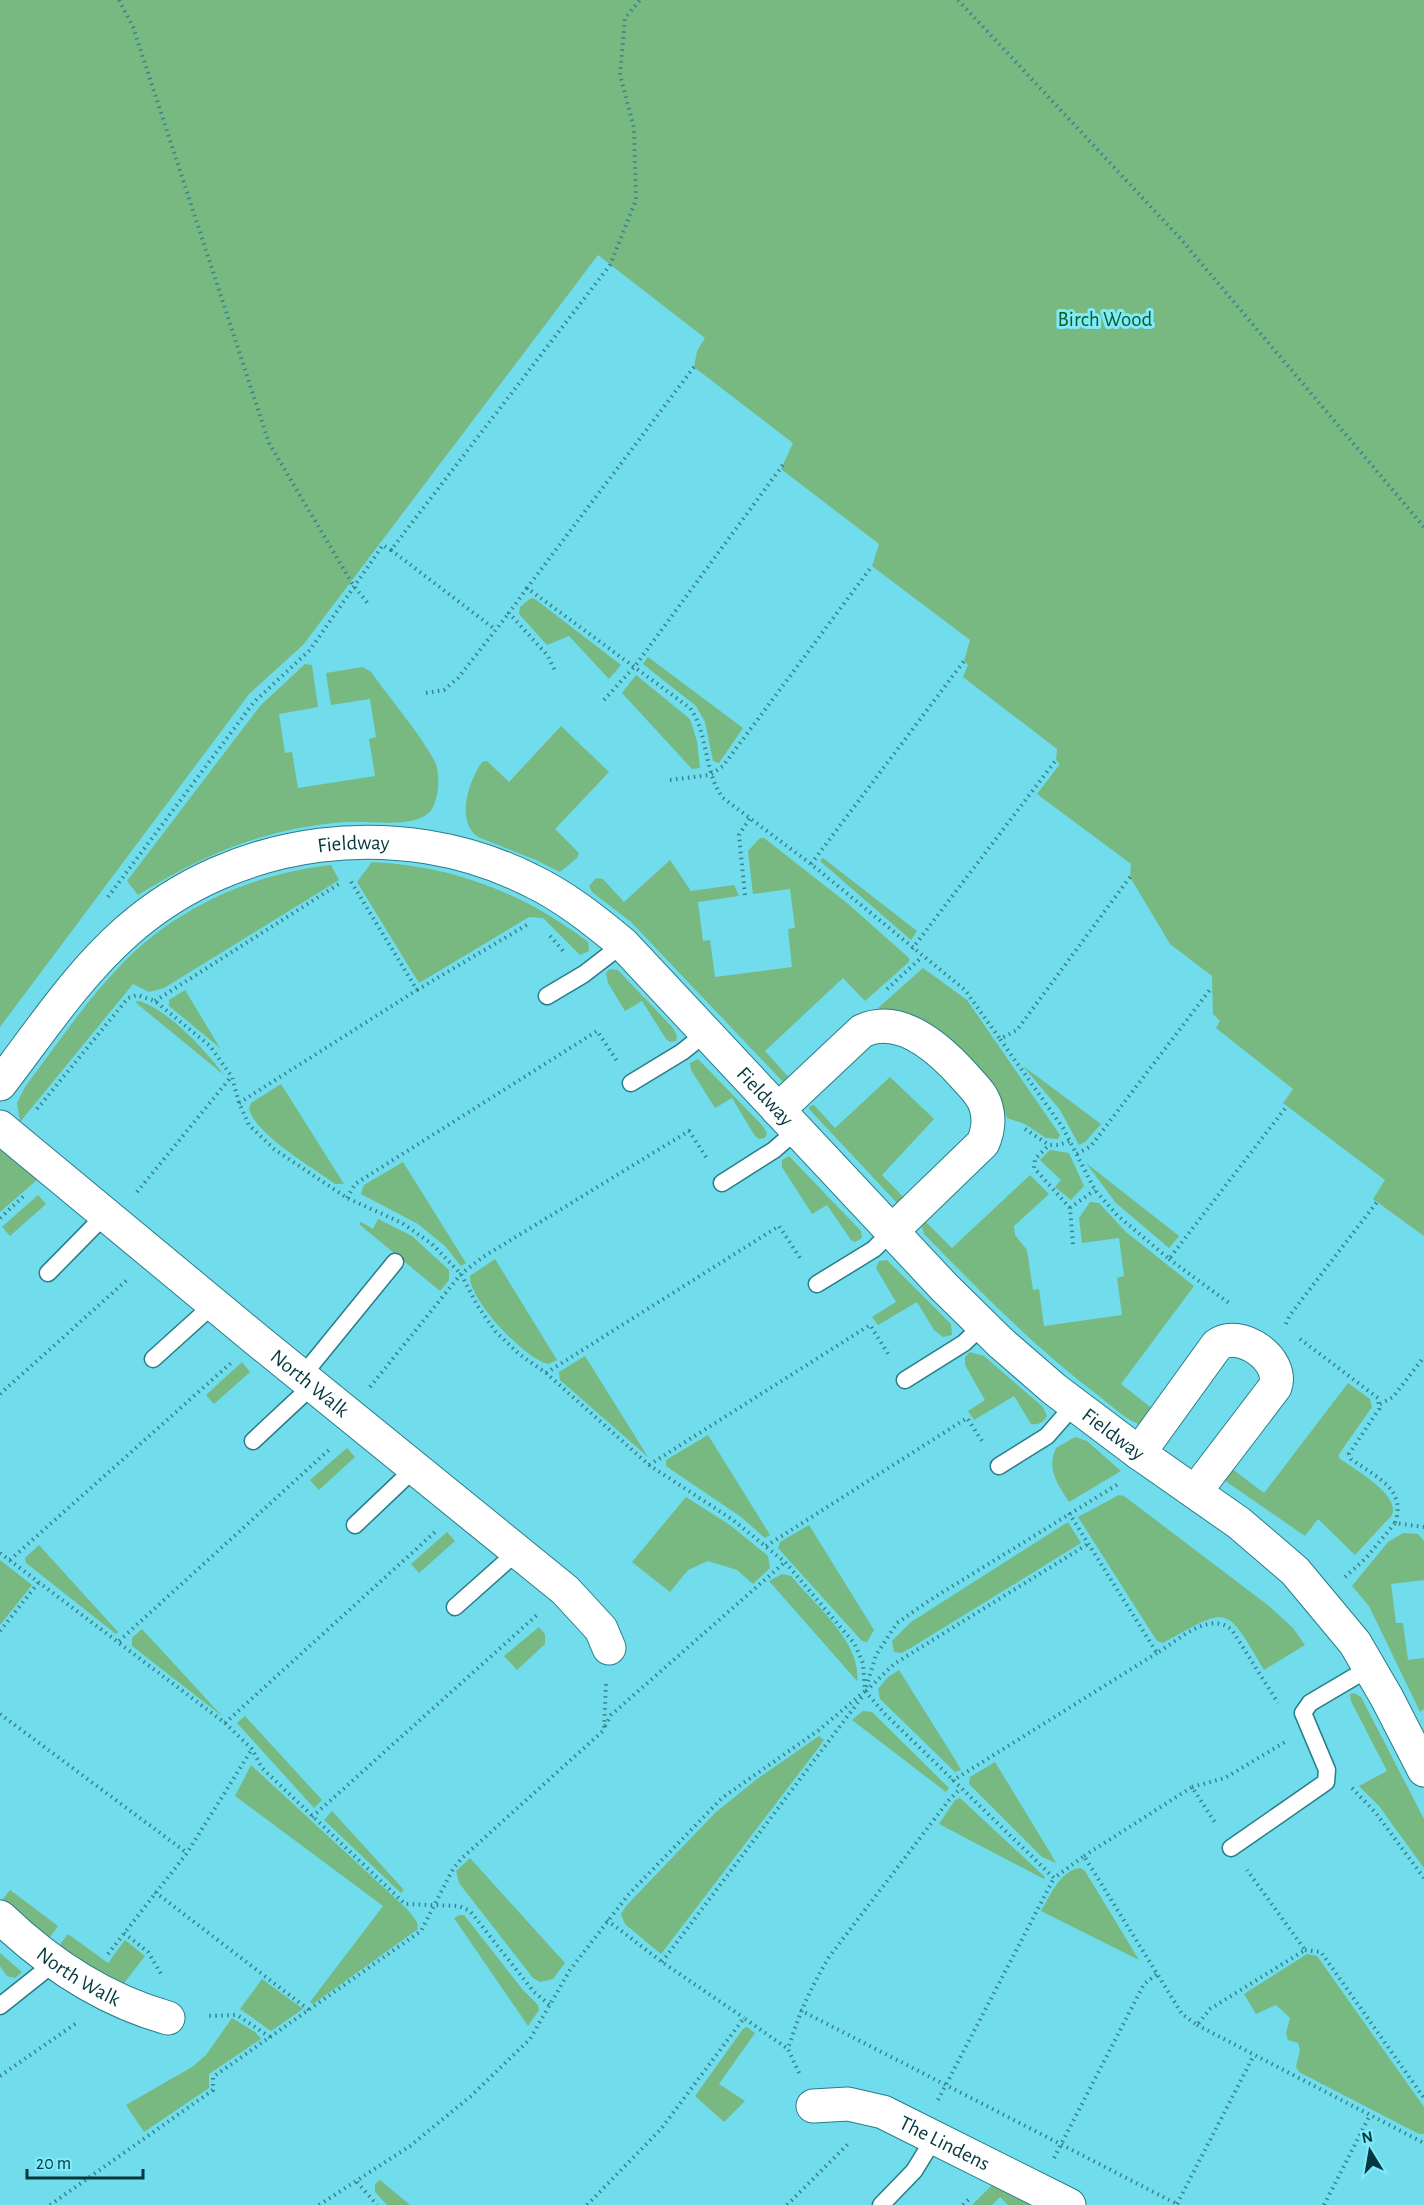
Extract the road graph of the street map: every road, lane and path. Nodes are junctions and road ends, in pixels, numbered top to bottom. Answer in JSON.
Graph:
{"nodes":[{"id":1,"x":119,"y":0,"type":"edge"},
{"id":2,"x":640,"y":0,"type":"edge"},
{"id":3,"x":958,"y":0,"type":"edge"},
{"id":4,"x":694,"y":367,"type":"dead end"},
{"id":5,"x":785,"y":462,"type":"dead end"},
{"id":6,"x":1424,"y":527,"type":"edge"},
{"id":7,"x":390,"y":550,"type":"junction"},
{"id":8,"x":872,"y":566,"type":"dead end"},
{"id":9,"x":353,"y":585,"type":"junction"},
{"id":10,"x":528,"y":588,"type":"junction"},
{"id":11,"x":370,"y":606,"type":"dead end"},
{"id":12,"x":509,"y":613,"type":"junction"},
{"id":13,"x":496,"y":630,"type":"junction"},
{"id":14,"x":964,"y":661,"type":"dead end"},
{"id":15,"x":635,"y":666,"type":"junction"},
{"id":16,"x":555,"y":671,"type":"dead end"},
{"id":17,"x":426,"y":693,"type":"dead end"},
{"id":18,"x":604,"y":700,"type":"dead end"},
{"id":19,"x":1056,"y":760,"type":"dead end"},
{"id":20,"x":710,"y":775,"type":"junction"},
{"id":21,"x":670,"y":780,"type":"dead end"},
{"id":22,"x":750,"y":818,"type":"junction"},
{"id":23,"x":811,"y":864,"type":"junction"},
{"id":24,"x":1130,"y":877,"type":"dead end"},
{"id":25,"x":745,"y":895,"type":"dead end"},
{"id":26,"x":102,"y":906,"type":"dead end"},
{"id":27,"x":536,"y":922,"type":"dead end"},
{"id":28,"x":544,"y":930,"type":"dead end"},
{"id":29,"x":622,"y":944,"type":"junction"},
{"id":30,"x":912,"y":949,"type":"junction"},
{"id":31,"x":584,"y":974,"type":"junction"},
{"id":32,"x":1212,"y":987,"type":"dead end"},
{"id":33,"x":417,"y":990,"type":"junction"},
{"id":34,"x":547,"y":996,"type":"dead end"},
{"id":35,"x":155,"y":1001,"type":"junction"},
{"id":36,"x":706,"y":1033,"type":"junction"},
{"id":37,"x":1000,"y":1039,"type":"junction"},
{"id":38,"x":232,"y":1077,"type":"junction"},
{"id":39,"x":631,"y":1083,"type":"joint"},
{"id":40,"x":0,"y":1084,"type":"edge"},
{"id":41,"x":238,"y":1102,"type":"junction"},
{"id":42,"x":1287,"y":1106,"type":"dead end"},
{"id":43,"x":787,"y":1120,"type":"junction"},
{"id":44,"x":6,"y":1131,"type":"edge"},
{"id":45,"x":1070,"y":1141,"type":"junction"},
{"id":46,"x":1077,"y":1154,"type":"junction"},
{"id":47,"x":722,"y":1183,"type":"joint"},
{"id":48,"x":1095,"y":1190,"type":"junction"},
{"id":49,"x":347,"y":1198,"type":"junction"},
{"id":50,"x":1377,"y":1202,"type":"dead end"},
{"id":51,"x":1070,"y":1208,"type":"junction"},
{"id":52,"x":110,"y":1216,"type":"junction"},
{"id":53,"x":892,"y":1231,"type":"junction"},
{"id":54,"x":1073,"y":1244,"type":"dead end"},
{"id":55,"x":155,"y":1255,"type":"junction"},
{"id":56,"x":1169,"y":1259,"type":"junction"},
{"id":57,"x":395,"y":1262,"type":"dead end"},
{"id":58,"x":48,"y":1273,"type":"dead end"},
{"id":59,"x":461,"y":1274,"type":"junction"},
{"id":60,"x":817,"y":1284,"type":"joint"},
{"id":61,"x":215,"y":1303,"type":"junction"},
{"id":62,"x":1236,"y":1309,"type":"dead end"},
{"id":63,"x":983,"y":1325,"type":"junction"},
{"id":64,"x":1284,"y":1334,"type":"dead end"},
{"id":65,"x":1292,"y":1336,"type":"dead end"},
{"id":66,"x":257,"y":1340,"type":"junction"},
{"id":67,"x":1424,"y":1357,"type":"edge"},
{"id":68,"x":153,"y":1359,"type":"dead end"},
{"id":69,"x":546,"y":1373,"type":"junction"},
{"id":70,"x":309,"y":1380,"type":"junction"},
{"id":71,"x":905,"y":1380,"type":"joint"},
{"id":72,"x":0,"y":1394,"type":"edge"},
{"id":73,"x":1380,"y":1404,"type":"junction"},
{"id":74,"x":1074,"y":1405,"type":"junction"},
{"id":75,"x":354,"y":1417,"type":"junction"},
{"id":76,"x":253,"y":1441,"type":"dead end"},
{"id":77,"x":1146,"y":1458,"type":"junction"},
{"id":78,"x":649,"y":1465,"type":"junction"},
{"id":79,"x":999,"y":1466,"type":"joint"},
{"id":80,"x":416,"y":1467,"type":"junction"},
{"id":81,"x":1196,"y":1492,"type":"junction"},
{"id":82,"x":463,"y":1506,"type":"junction"},
{"id":83,"x":1069,"y":1513,"type":"junction"},
{"id":84,"x":1395,"y":1522,"type":"junction"},
{"id":85,"x":355,"y":1525,"type":"dead end"},
{"id":86,"x":1424,"y":1527,"type":"edge"},
{"id":87,"x":1088,"y":1544,"type":"junction"},
{"id":88,"x":766,"y":1546,"type":"junction"},
{"id":89,"x":518,"y":1551,"type":"junction"},
{"id":90,"x":0,"y":1553,"type":"edge"},
{"id":91,"x":10,"y":1560,"type":"junction"},
{"id":92,"x":785,"y":1562,"type":"junction"},
{"id":93,"x":39,"y":1582,"type":"junction"},
{"id":94,"x":565,"y":1590,"type":"junction"},
{"id":95,"x":1319,"y":1597,"type":"junction"},
{"id":96,"x":455,"y":1607,"type":"dead end"},
{"id":97,"x":0,"y":1631,"type":"edge"},
{"id":98,"x":118,"y":1641,"type":"junction"},
{"id":99,"x":609,"y":1648,"type":"joint"},
{"id":100,"x":1157,"y":1653,"type":"junction"},
{"id":101,"x":1371,"y":1667,"type":"junction"},
{"id":102,"x":865,"y":1691,"type":"junction"},
{"id":103,"x":0,"y":1714,"type":"edge"},
{"id":104,"x":1305,"y":1721,"type":"junction"},
{"id":105,"x":225,"y":1723,"type":"junction"},
{"id":106,"x":604,"y":1730,"type":"junction"},
{"id":107,"x":252,"y":1749,"type":"junction"},
{"id":108,"x":1424,"y":1770,"type":"edge"},
{"id":109,"x":1329,"y":1777,"type":"junction"},
{"id":110,"x":952,"y":1781,"type":"junction"},
{"id":111,"x":1192,"y":1787,"type":"junction"},
{"id":112,"x":961,"y":1788,"type":"junction"},
{"id":113,"x":312,"y":1816,"type":"junction"},
{"id":114,"x":1231,"y":1848,"type":"junction"},
{"id":115,"x":187,"y":1853,"type":"junction"},
{"id":116,"x":1084,"y":1856,"type":"junction"},
{"id":117,"x":1054,"y":1878,"type":"junction"},
{"id":118,"x":1424,"y":1878,"type":"edge"},
{"id":119,"x":155,"y":1892,"type":"junction"},
{"id":120,"x":435,"y":1906,"type":"junction"},
{"id":121,"x":0,"y":1917,"type":"edge"},
{"id":122,"x":607,"y":1920,"type":"junction"},
{"id":123,"x":124,"y":1933,"type":"junction"},
{"id":124,"x":1305,"y":1950,"type":"junction"},
{"id":125,"x":105,"y":1957,"type":"dead end"},
{"id":126,"x":662,"y":1962,"type":"junction"},
{"id":127,"x":54,"y":1963,"type":"junction"},
{"id":128,"x":1157,"y":1974,"type":"junction"},
{"id":129,"x":104,"y":1994,"type":"junction"},
{"id":130,"x":550,"y":2005,"type":"junction"},
{"id":131,"x":0,"y":2006,"type":"edge"},
{"id":132,"x":309,"y":2010,"type":"junction"},
{"id":133,"x":800,"y":2010,"type":"junction"},
{"id":134,"x":168,"y":2018,"type":"junction"},
{"id":135,"x":744,"y":2018,"type":"junction"},
{"id":136,"x":1197,"y":2025,"type":"junction"},
{"id":137,"x":270,"y":2037,"type":"junction"},
{"id":138,"x":788,"y":2049,"type":"junction"},
{"id":139,"x":1254,"y":2055,"type":"junction"},
{"id":140,"x":0,"y":2076,"type":"edge"},
{"id":141,"x":945,"y":2085,"type":"junction"},
{"id":142,"x":939,"y":2098,"type":"dead end"},
{"id":143,"x":1424,"y":2098,"type":"edge"},
{"id":144,"x":813,"y":2106,"type":"joint"},
{"id":145,"x":868,"y":2107,"type":"junction"},
{"id":146,"x":1370,"y":2115,"type":"junction"},
{"id":147,"x":935,"y":2136,"type":"junction"},
{"id":148,"x":1424,"y":2143,"type":"edge"},
{"id":149,"x":1061,"y":2144,"type":"junction"},
{"id":150,"x":1055,"y":2157,"type":"dead end"},
{"id":151,"x":357,"y":2182,"type":"junction"},
{"id":152,"x":1060,"y":2203,"type":"edge"},
{"id":153,"x":50,"y":2205,"type":"edge"},
{"id":154,"x":319,"y":2205,"type":"edge"},
{"id":155,"x":377,"y":2205,"type":"edge"},
{"id":156,"x":587,"y":2205,"type":"edge"},
{"id":157,"x":787,"y":2205,"type":"edge"},
{"id":158,"x":881,"y":2205,"type":"edge"},
{"id":159,"x":1177,"y":2205,"type":"edge"},
{"id":160,"x":1324,"y":2205,"type":"edge"}],
"edges":[{"from":1,"to":9,"type":"path"},
{"from":2,"to":7,"type":"path"},
{"from":3,"to":6,"type":"path"},
{"from":4,"to":10,"type":"path"},
{"from":5,"to":15,"type":"path"},
{"from":7,"to":9,"type":"path"},
{"from":7,"to":13,"type":"path"},
{"from":8,"to":20,"type":"path"},
{"from":9,"to":11,"type":"path"},
{"from":9,"to":26,"type":"path"},
{"from":10,"to":12,"type":"path"},
{"from":10,"to":15,"type":"path"},
{"from":12,"to":13,"type":"path"},
{"from":12,"to":16,"type":"path"},
{"from":13,"to":17,"type":"path"},
{"from":14,"to":23,"type":"path"},
{"from":15,"to":18,"type":"path"},
{"from":15,"to":20,"type":"path"},
{"from":19,"to":30,"type":"path"},
{"from":20,"to":21,"type":"path"},
{"from":20,"to":22,"type":"path"},
{"from":22,"to":23,"type":"path"},
{"from":22,"to":25,"type":"path"},
{"from":23,"to":30,"type":"path"},
{"from":24,"to":37,"type":"path"},
{"from":27,"to":33,"type":"path"},
{"from":28,"to":31,"type":"path"},
{"from":29,"to":31,"type":"lane"},
{"from":29,"to":36,"type":"street","name":"Fieldway"},
{"from":29,"to":40,"type":"street","name":"Fieldway"},
{"from":30,"to":37,"type":"path"},
{"from":31,"to":34,"type":"lane"},
{"from":32,"to":46,"type":"path"},
{"from":33,"to":35,"type":"path"},
{"from":33,"to":41,"type":"path"},
{"from":35,"to":38,"type":"path"},
{"from":35,"to":44,"type":"path"},
{"from":36,"to":39,"type":"lane"},
{"from":36,"to":43,"type":"street","name":"Fieldway"},
{"from":37,"to":45,"type":"path"},
{"from":38,"to":41,"type":"path"},
{"from":38,"to":52,"type":"path"},
{"from":39,"to":49,"type":"path"},
{"from":41,"to":49,"type":"path"},
{"from":42,"to":56,"type":"path"},
{"from":43,"to":47,"type":"lane"},
{"from":43,"to":53,"type":"street","name":"Fieldway"},
{"from":43,"to":53,"type":"street"},
{"from":44,"to":52,"type":"street","name":"North Walk"},
{"from":45,"to":46,"type":"path"},
{"from":45,"to":51,"type":"path"},
{"from":46,"to":48,"type":"path"},
{"from":47,"to":59,"type":"path"},
{"from":48,"to":51,"type":"path"},
{"from":48,"to":56,"type":"path"},
{"from":49,"to":59,"type":"path"},
{"from":50,"to":64,"type":"path"},
{"from":51,"to":54,"type":"path"},
{"from":52,"to":55,"type":"street","name":"North Walk"},
{"from":52,"to":58,"type":"lane"},
{"from":53,"to":60,"type":"lane"},
{"from":53,"to":63,"type":"street","name":"Fieldway"},
{"from":55,"to":61,"type":"street","name":"North Walk"},
{"from":55,"to":72,"type":"path"},
{"from":56,"to":62,"type":"path"},
{"from":57,"to":70,"type":"lane"},
{"from":59,"to":69,"type":"path"},
{"from":59,"to":75,"type":"path"},
{"from":60,"to":69,"type":"path"},
{"from":61,"to":66,"type":"street","name":"North Walk"},
{"from":61,"to":68,"type":"lane"},
{"from":63,"to":71,"type":"lane"},
{"from":63,"to":74,"type":"street","name":"Fieldway"},
{"from":65,"to":73,"type":"path"},
{"from":66,"to":70,"type":"street","name":"North Walk"},
{"from":66,"to":91,"type":"path"},
{"from":67,"to":73,"type":"path"},
{"from":69,"to":78,"type":"path"},
{"from":70,"to":75,"type":"street","name":"North Walk"},
{"from":70,"to":76,"type":"lane"},
{"from":71,"to":78,"type":"path"},
{"from":73,"to":84,"type":"path"},
{"from":74,"to":77,"type":"street","name":"Fieldway"},
{"from":74,"to":79,"type":"lane"},
{"from":75,"to":80,"type":"street","name":"North Walk"},
{"from":75,"to":98,"type":"path"},
{"from":77,"to":81,"type":"street","name":"Fieldway"},
{"from":77,"to":81,"type":"street"},
{"from":77,"to":83,"type":"path"},
{"from":78,"to":88,"type":"path"},
{"from":79,"to":88,"type":"path"},
{"from":80,"to":82,"type":"street","name":"North Walk"},
{"from":80,"to":85,"type":"lane"},
{"from":81,"to":95,"type":"street","name":"Fieldway"},
{"from":82,"to":89,"type":"street","name":"North Walk"},
{"from":82,"to":105,"type":"path"},
{"from":83,"to":87,"type":"path"},
{"from":83,"to":102,"type":"path"},
{"from":84,"to":86,"type":"path"},
{"from":84,"to":95,"type":"path"},
{"from":87,"to":100,"type":"path"},
{"from":87,"to":102,"type":"path"},
{"from":88,"to":92,"type":"path"},
{"from":89,"to":94,"type":"street","name":"North Walk"},
{"from":89,"to":96,"type":"lane"},
{"from":90,"to":91,"type":"path"},
{"from":91,"to":93,"type":"path"},
{"from":92,"to":102,"type":"path"},
{"from":92,"to":106,"type":"path"},
{"from":93,"to":97,"type":"path"},
{"from":93,"to":98,"type":"path"},
{"from":94,"to":99,"type":"street","name":"North Walk"},
{"from":94,"to":113,"type":"path"},
{"from":95,"to":101,"type":"street","name":"Fieldway"},
{"from":98,"to":105,"type":"path"},
{"from":99,"to":106,"type":"path"},
{"from":100,"to":104,"type":"path"},
{"from":100,"to":110,"type":"path"},
{"from":101,"to":104,"type":"lane"},
{"from":101,"to":108,"type":"street","name":"Fieldway"},
{"from":102,"to":110,"type":"path"},
{"from":102,"to":122,"type":"path"},
{"from":102,"to":126,"type":"path"},
{"from":103,"to":115,"type":"path"},
{"from":104,"to":109,"type":"lane"},
{"from":104,"to":111,"type":"path"},
{"from":105,"to":107,"type":"path"},
{"from":106,"to":120,"type":"path"},
{"from":107,"to":113,"type":"path"},
{"from":107,"to":115,"type":"path"},
{"from":109,"to":114,"type":"lane"},
{"from":109,"to":118,"type":"path"},
{"from":110,"to":112,"type":"path"},
{"from":111,"to":114,"type":"path"},
{"from":111,"to":116,"type":"path"},
{"from":112,"to":117,"type":"path"},
{"from":112,"to":133,"type":"path"},
{"from":113,"to":120,"type":"path"},
{"from":114,"to":124,"type":"path"},
{"from":115,"to":119,"type":"path"},
{"from":116,"to":117,"type":"path"},
{"from":116,"to":128,"type":"path"},
{"from":117,"to":141,"type":"path"},
{"from":119,"to":123,"type":"path"},
{"from":119,"to":132,"type":"path"},
{"from":120,"to":130,"type":"path"},
{"from":120,"to":132,"type":"path"},
{"from":121,"to":127,"type":"street","name":"North Walk"},
{"from":122,"to":126,"type":"path"},
{"from":122,"to":130,"type":"path"},
{"from":123,"to":125,"type":"path"},
{"from":123,"to":134,"type":"path"},
{"from":124,"to":136,"type":"path"},
{"from":124,"to":143,"type":"path"},
{"from":126,"to":135,"type":"path"},
{"from":127,"to":129,"type":"street","name":"North Walk"},
{"from":127,"to":131,"type":"lane"},
{"from":128,"to":136,"type":"path"},
{"from":128,"to":149,"type":"path"},
{"from":129,"to":134,"type":"street","name":"North Walk"},
{"from":129,"to":140,"type":"path"},
{"from":130,"to":151,"type":"path"},
{"from":132,"to":137,"type":"path"},
{"from":133,"to":138,"type":"path"},
{"from":133,"to":141,"type":"path"},
{"from":134,"to":137,"type":"path"},
{"from":135,"to":138,"type":"path"},
{"from":135,"to":156,"type":"path"},
{"from":136,"to":139,"type":"path"},
{"from":137,"to":153,"type":"path"},
{"from":138,"to":144,"type":"path"},
{"from":139,"to":146,"type":"path"},
{"from":139,"to":159,"type":"path"},
{"from":141,"to":142,"type":"path"},
{"from":141,"to":149,"type":"path"},
{"from":144,"to":145,"type":"street","name":"The Lindens"},
{"from":145,"to":147,"type":"street","name":"The Lindens"},
{"from":145,"to":157,"type":"path"},
{"from":146,"to":148,"type":"path"},
{"from":146,"to":160,"type":"path"},
{"from":147,"to":152,"type":"street","name":"The Lindens"},
{"from":147,"to":158,"type":"lane"},
{"from":149,"to":150,"type":"path"},
{"from":149,"to":159,"type":"path"},
{"from":151,"to":154,"type":"path"},
{"from":151,"to":155,"type":"path"}]}
